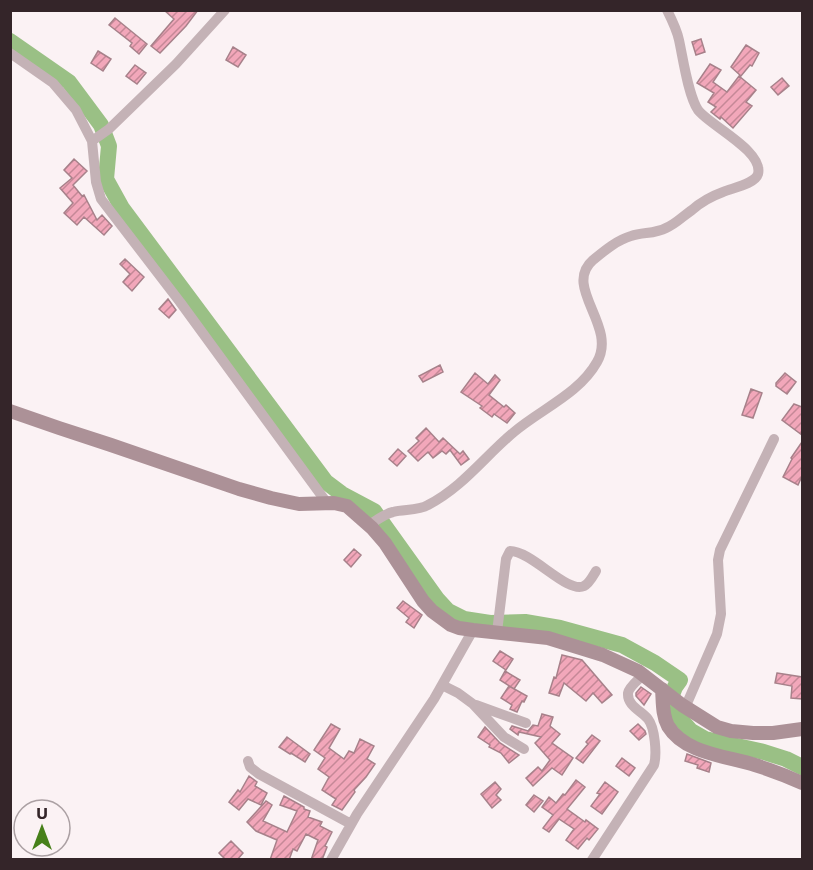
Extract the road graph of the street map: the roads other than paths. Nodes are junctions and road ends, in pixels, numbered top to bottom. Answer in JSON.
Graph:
{"nodes":[{"id":1,"x":225,"y":10,"type":"edge"},
{"id":2,"x":667,"y":10,"type":"edge"},
{"id":3,"x":10,"y":52,"type":"edge"},
{"id":4,"x":95,"y":139,"type":"junction"},
{"id":5,"x":10,"y":411,"type":"edge"},
{"id":6,"x":774,"y":440,"type":"dead end"},
{"id":7,"x":327,"y":503,"type":"junction"},
{"id":8,"x":374,"y":521,"type":"junction"},
{"id":9,"x":596,"y":572,"type":"dead end"},
{"id":10,"x":498,"y":626,"type":"junction"},
{"id":11,"x":473,"y":630,"type":"junction"},
{"id":12,"x":643,"y":675,"type":"junction"},
{"id":13,"x":442,"y":685,"type":"junction"},
{"id":14,"x":663,"y":689,"type":"junction"},
{"id":15,"x":473,"y":704,"type":"junction"},
{"id":16,"x":680,"y":704,"type":"junction"},
{"id":17,"x":526,"y":723,"type":"dead end"},
{"id":18,"x":802,"y":729,"type":"edge"},
{"id":19,"x":524,"y":749,"type":"dead end"},
{"id":20,"x":248,"y":761,"type":"dead end"},
{"id":21,"x":802,"y":783,"type":"edge"},
{"id":22,"x":351,"y":824,"type":"junction"},
{"id":23,"x":331,"y":860,"type":"edge"},
{"id":24,"x":592,"y":860,"type":"edge"}],
"edges":[{"from":1,"to":4,"type":"street"},
{"from":2,"to":8,"type":"street"},
{"from":3,"to":4,"type":"street"},
{"from":4,"to":7,"type":"street"},
{"from":5,"to":7,"type":"street"},
{"from":6,"to":16,"type":"street"},
{"from":7,"to":8,"type":"street"},
{"from":8,"to":11,"type":"street"},
{"from":9,"to":10,"type":"street"},
{"from":10,"to":11,"type":"street"},
{"from":10,"to":12,"type":"street"},
{"from":11,"to":13,"type":"street"},
{"from":12,"to":14,"type":"street"},
{"from":12,"to":24,"type":"street"},
{"from":13,"to":15,"type":"street"},
{"from":13,"to":22,"type":"street"},
{"from":14,"to":16,"type":"street"},
{"from":14,"to":21,"type":"street"},
{"from":15,"to":17,"type":"street"},
{"from":15,"to":19,"type":"street"},
{"from":16,"to":18,"type":"street"},
{"from":20,"to":22,"type":"street"},
{"from":22,"to":23,"type":"street"}]}
